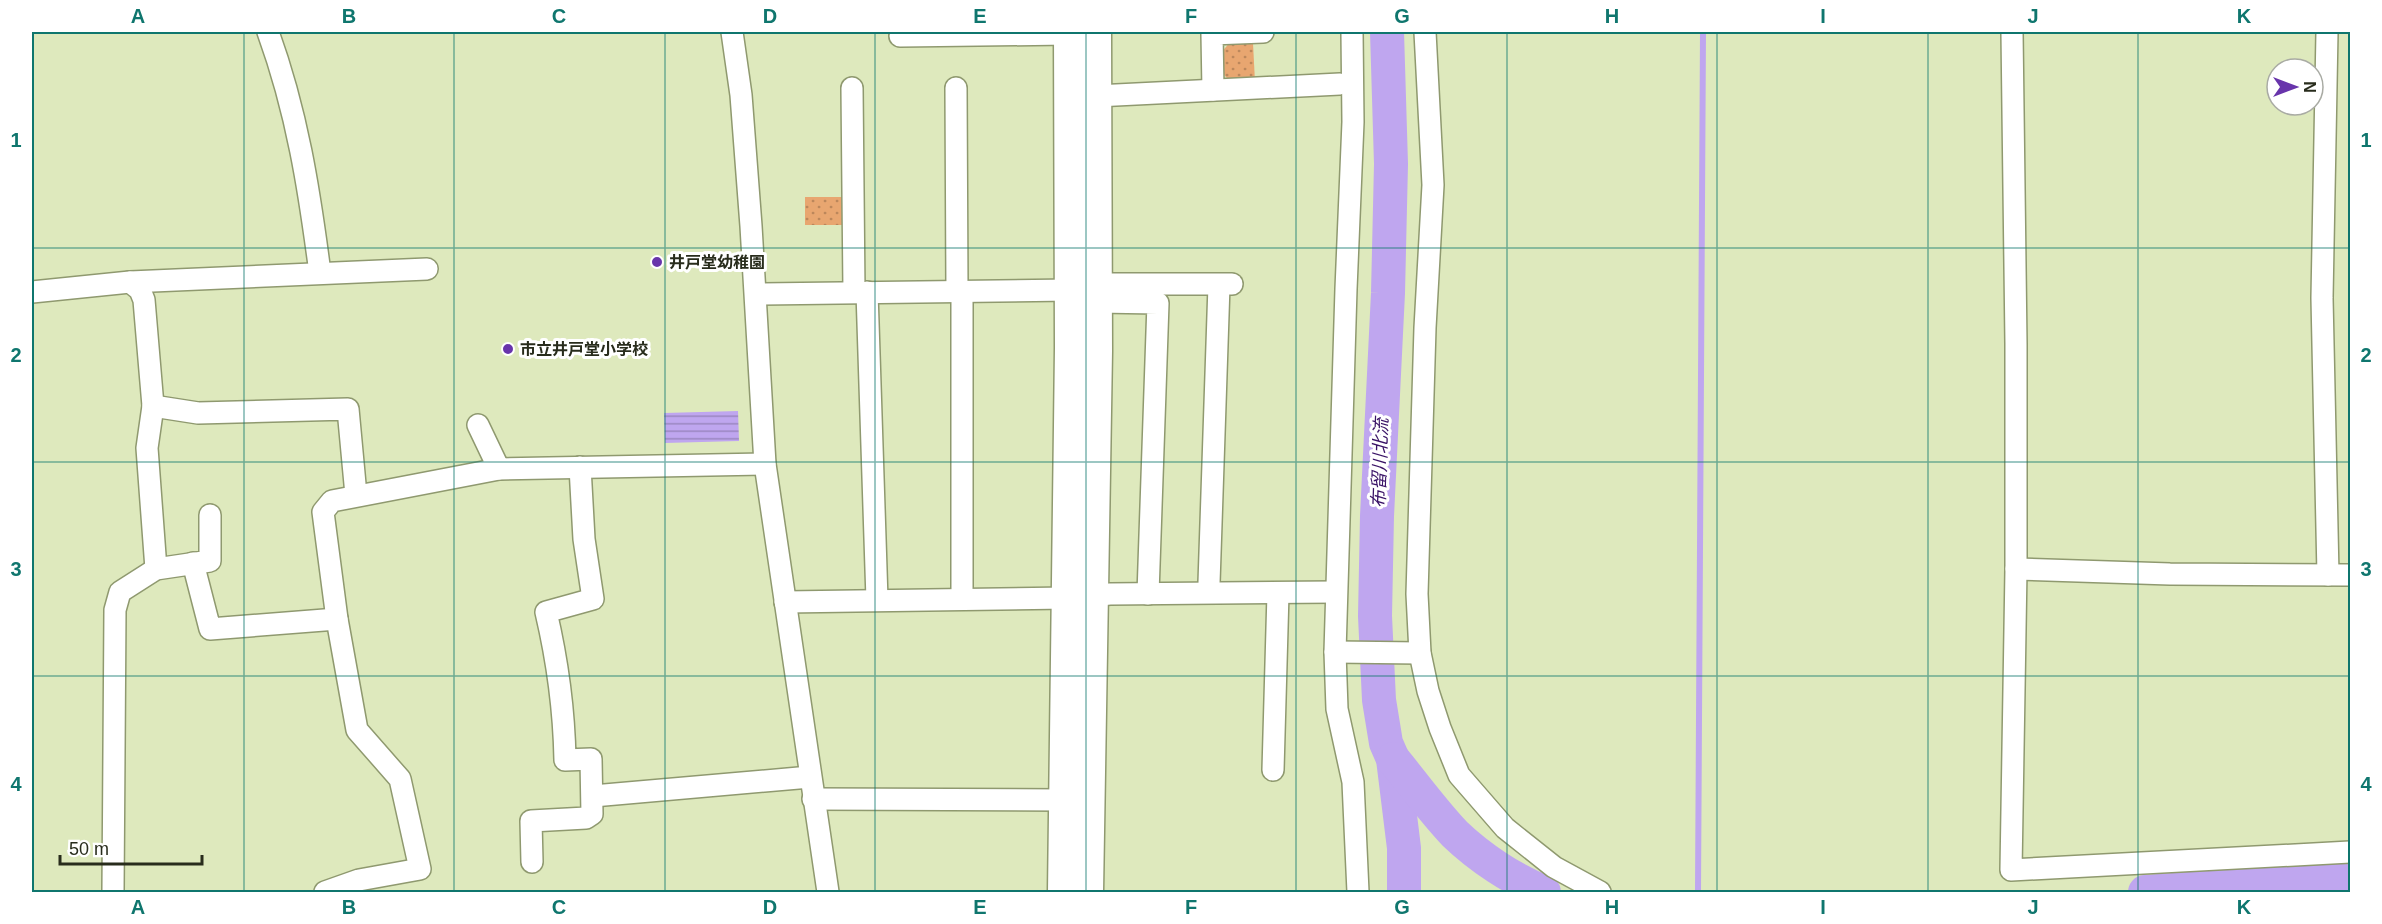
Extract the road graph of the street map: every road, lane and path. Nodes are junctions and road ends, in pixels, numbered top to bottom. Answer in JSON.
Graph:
{"nodes":[{"id":1,"x":268,"y":32,"type":"edge"},
{"id":2,"x":732,"y":32,"type":"edge"},
{"id":3,"x":1078,"y":32,"type":"edge"},
{"id":4,"x":1263,"y":32,"type":"edge"},
{"id":5,"x":1352,"y":32,"type":"edge"},
{"id":6,"x":1425,"y":32,"type":"edge"},
{"id":7,"x":2012,"y":32,"type":"edge"},
{"id":8,"x":2327,"y":32,"type":"edge"},
{"id":9,"x":900,"y":36,"type":"dead end"},
{"id":10,"x":1340,"y":84,"type":"dead end"},
{"id":11,"x":852,"y":88,"type":"dead end"},
{"id":12,"x":956,"y":88,"type":"dead end"},
{"id":13,"x":1213,"y":90,"type":"junction"},
{"id":14,"x":1096,"y":96,"type":"junction"},
{"id":15,"x":427,"y":269,"type":"dead end"},
{"id":16,"x":320,"y":273,"type":"junction"},
{"id":17,"x":130,"y":282,"type":"junction"},
{"id":18,"x":960,"y":291,"type":"junction"},
{"id":19,"x":32,"y":292,"type":"edge"},
{"id":20,"x":861,"y":292,"type":"junction"},
{"id":21,"x":1088,"y":292,"type":"junction"},
{"id":22,"x":756,"y":294,"type":"junction"},
{"id":23,"x":153,"y":406,"type":"junction"},
{"id":24,"x":478,"y":425,"type":"dead end"},
{"id":25,"x":765,"y":464,"type":"junction"},
{"id":26,"x":580,"y":466,"type":"junction"},
{"id":27,"x":498,"y":469,"type":"junction"},
{"id":28,"x":356,"y":495,"type":"junction"},
{"id":29,"x":210,"y":515,"type":"dead end"},
{"id":30,"x":193,"y":563,"type":"junction"},
{"id":31,"x":156,"y":569,"type":"junction"},
{"id":32,"x":2016,"y":569,"type":"junction"},
{"id":33,"x":2328,"y":575,"type":"junction"},
{"id":34,"x":2350,"y":575,"type":"edge"},
{"id":35,"x":1209,"y":583,"type":"dead end"},
{"id":36,"x":1278,"y":592,"type":"junction"},
{"id":37,"x":1336,"y":592,"type":"junction"},
{"id":38,"x":1148,"y":594,"type":"junction"},
{"id":39,"x":1080,"y":596,"type":"junction"},
{"id":40,"x":962,"y":599,"type":"junction"},
{"id":41,"x":877,"y":600,"type":"junction"},
{"id":42,"x":785,"y":602,"type":"junction"},
{"id":43,"x":337,"y":619,"type":"junction"},
{"id":44,"x":1338,"y":652,"type":"junction"},
{"id":45,"x":1417,"y":653,"type":"junction"},
{"id":46,"x":1273,"y":770,"type":"dead end"},
{"id":47,"x":810,"y":777,"type":"junction"},
{"id":48,"x":593,"y":796,"type":"junction"},
{"id":49,"x":813,"y":799,"type":"junction"},
{"id":50,"x":1064,"y":800,"type":"junction"},
{"id":51,"x":2350,"y":852,"type":"edge"},
{"id":52,"x":532,"y":862,"type":"dead end"},
{"id":53,"x":113,"y":892,"type":"edge"},
{"id":54,"x":325,"y":892,"type":"edge"},
{"id":55,"x":828,"y":892,"type":"edge"},
{"id":56,"x":1064,"y":892,"type":"edge"},
{"id":57,"x":1088,"y":892,"type":"edge"},
{"id":58,"x":1358,"y":892,"type":"edge"},
{"id":59,"x":1600,"y":892,"type":"edge"}],
"edges":[{"from":1,"to":16,"type":"street"},
{"from":2,"to":22,"type":"street"},
{"from":3,"to":9,"type":"street"},
{"from":3,"to":14,"type":"street"},
{"from":3,"to":21,"type":"street"},
{"from":4,"to":13,"type":"street"},
{"from":5,"to":37,"type":"street"},
{"from":6,"to":45,"type":"street"},
{"from":7,"to":32,"type":"street"},
{"from":8,"to":33,"type":"street"},
{"from":10,"to":13,"type":"street"},
{"from":11,"to":20,"type":"street"},
{"from":12,"to":18,"type":"street"},
{"from":13,"to":14,"type":"street"},
{"from":14,"to":21,"type":"street"},
{"from":15,"to":16,"type":"street"},
{"from":16,"to":17,"type":"street"},
{"from":17,"to":19,"type":"street"},
{"from":17,"to":23,"type":"street"},
{"from":18,"to":20,"type":"street"},
{"from":18,"to":21,"type":"street"},
{"from":18,"to":40,"type":"street"},
{"from":20,"to":22,"type":"street"},
{"from":20,"to":41,"type":"street"},
{"from":21,"to":35,"type":"street"},
{"from":21,"to":38,"type":"street"},
{"from":21,"to":39,"type":"street"},
{"from":22,"to":25,"type":"street"},
{"from":23,"to":28,"type":"street"},
{"from":23,"to":31,"type":"street"},
{"from":24,"to":27,"type":"street"},
{"from":25,"to":26,"type":"street"},
{"from":25,"to":42,"type":"street"},
{"from":26,"to":27,"type":"street"},
{"from":26,"to":48,"type":"street"},
{"from":27,"to":28,"type":"street"},
{"from":28,"to":43,"type":"street"},
{"from":29,"to":30,"type":"street"},
{"from":30,"to":31,"type":"street"},
{"from":30,"to":43,"type":"street"},
{"from":31,"to":53,"type":"street"},
{"from":32,"to":33,"type":"street"},
{"from":32,"to":51,"type":"street"},
{"from":33,"to":34,"type":"street"},
{"from":36,"to":37,"type":"street"},
{"from":36,"to":38,"type":"street"},
{"from":36,"to":46,"type":"street"},
{"from":37,"to":44,"type":"street"},
{"from":38,"to":39,"type":"street"},
{"from":39,"to":40,"type":"street"},
{"from":39,"to":50,"type":"street"},
{"from":39,"to":57,"type":"street"},
{"from":40,"to":41,"type":"street"},
{"from":41,"to":42,"type":"street"},
{"from":42,"to":47,"type":"street"},
{"from":43,"to":54,"type":"street"},
{"from":44,"to":45,"type":"street"},
{"from":44,"to":58,"type":"street"},
{"from":45,"to":59,"type":"street"},
{"from":47,"to":48,"type":"street"},
{"from":47,"to":49,"type":"street"},
{"from":48,"to":52,"type":"street"},
{"from":49,"to":50,"type":"street"},
{"from":49,"to":55,"type":"street"},
{"from":50,"to":56,"type":"street"}]}
